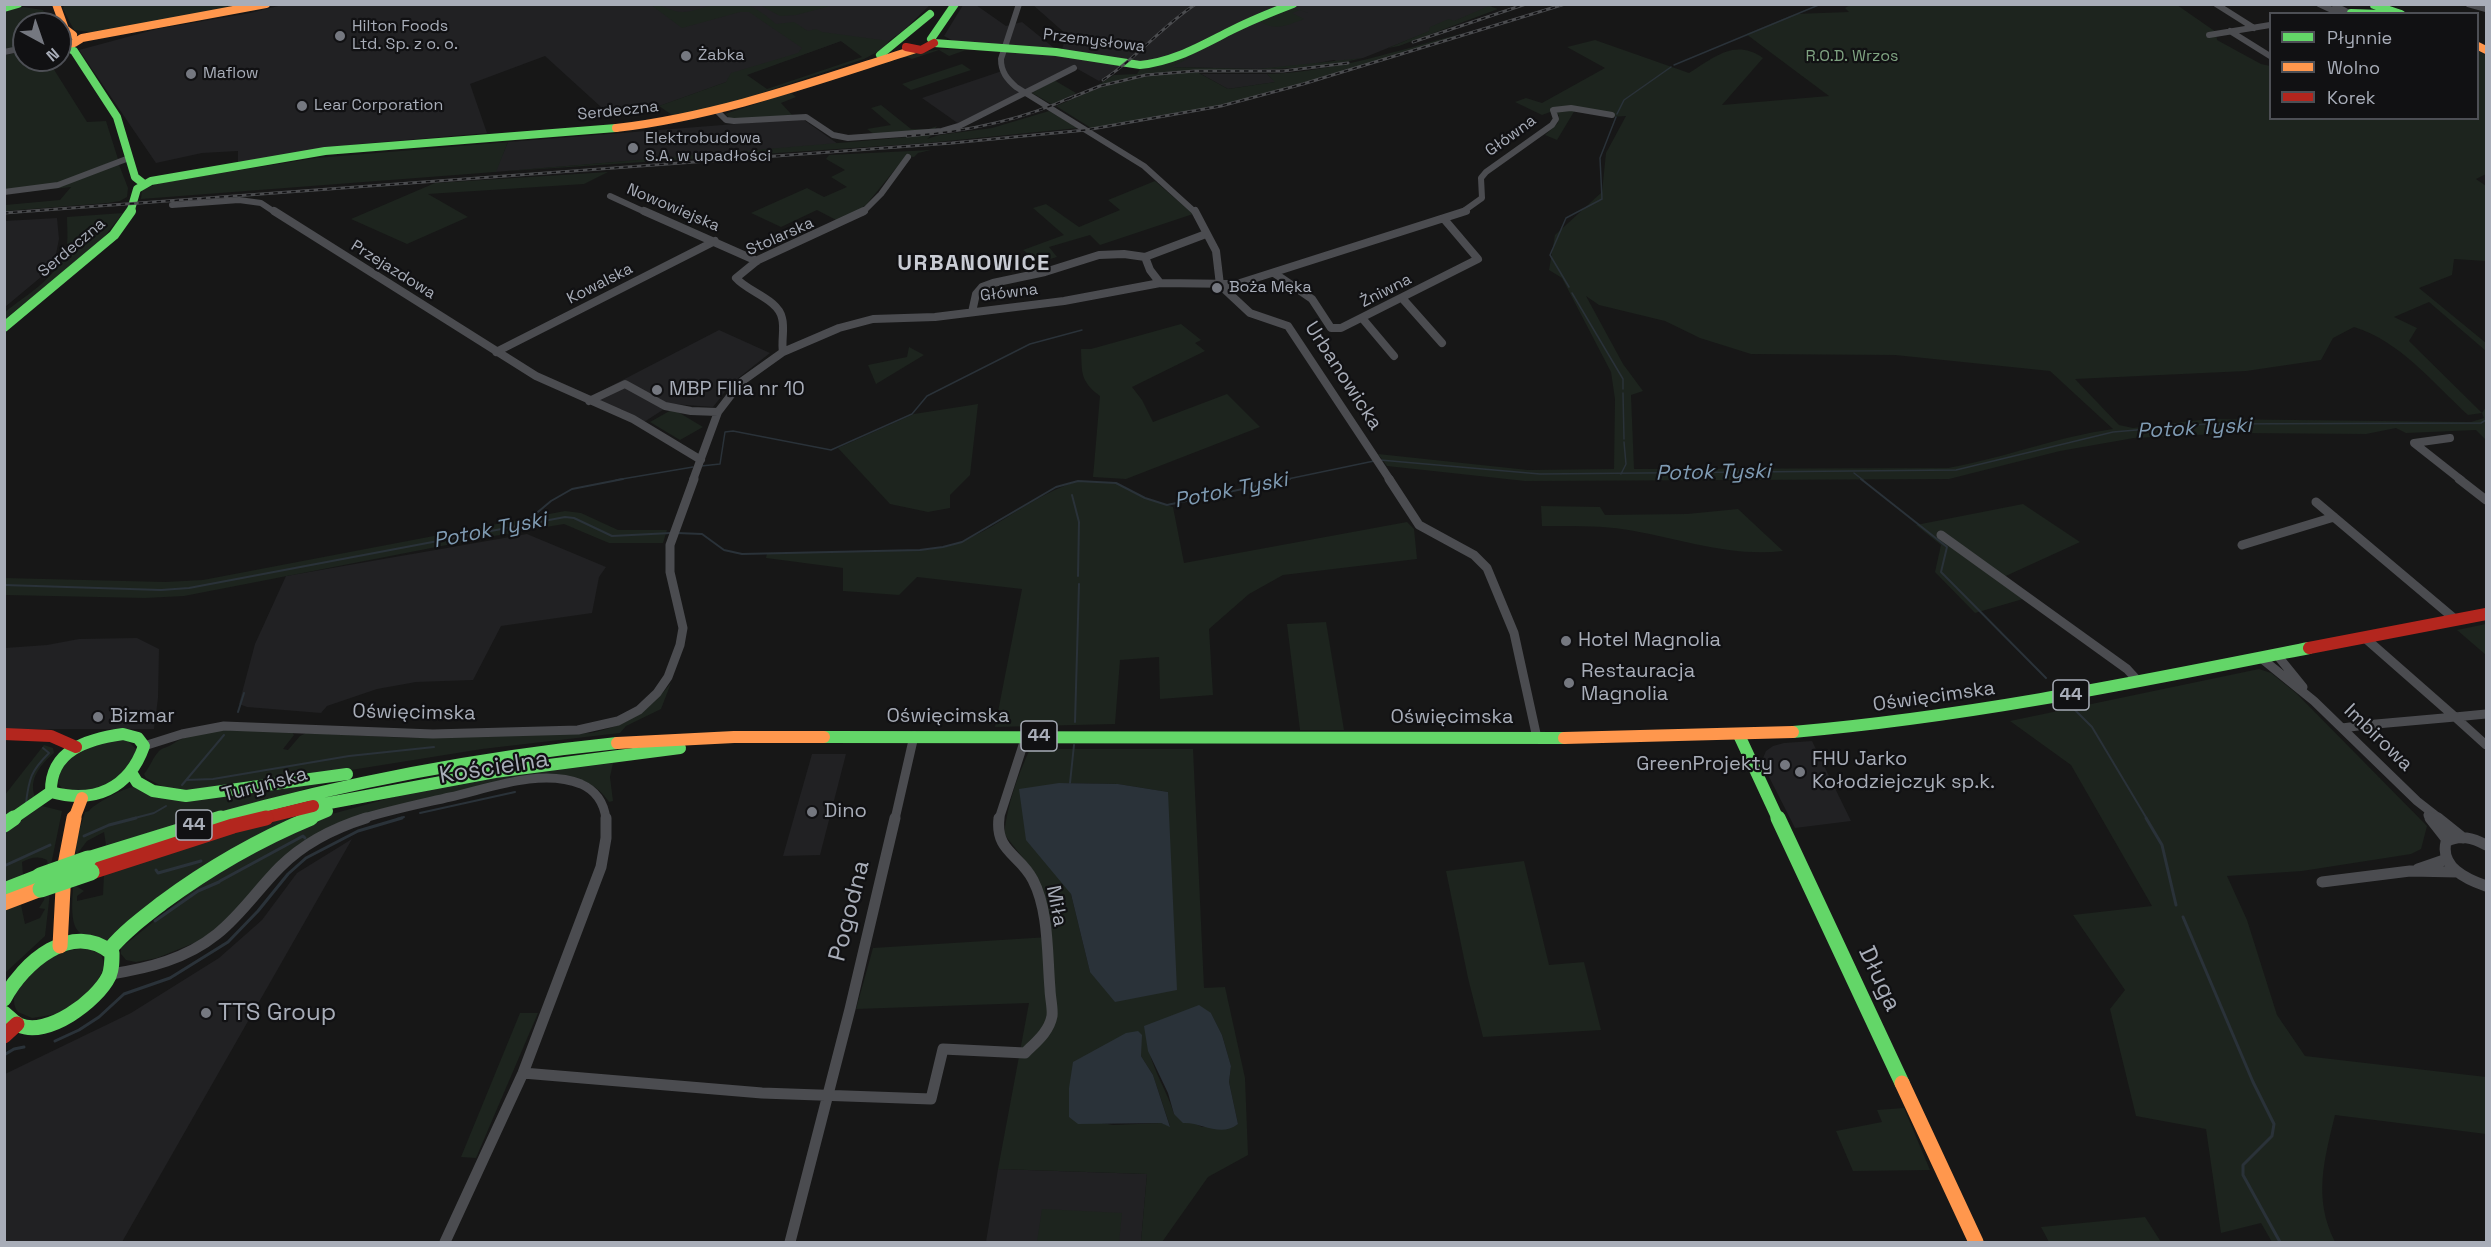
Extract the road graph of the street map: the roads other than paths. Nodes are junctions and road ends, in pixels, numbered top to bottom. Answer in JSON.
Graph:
{"nodes":[{"id":1,"x":266,"y":4,"type":"edge"},
{"id":2,"x":955,"y":4,"type":"edge"},
{"id":3,"x":1019,"y":4,"type":"edge"},
{"id":4,"x":1293,"y":4,"type":"edge"},
{"id":5,"x":2216,"y":4,"type":"edge"},
{"id":6,"x":2321,"y":4,"type":"edge"},
{"id":7,"x":2373,"y":4,"type":"edge"},
{"id":8,"x":2384,"y":4,"type":"edge"},
{"id":9,"x":2468,"y":4,"type":"edge"},
{"id":10,"x":2486,"y":9,"type":"edge"},
{"id":11,"x":935,"y":10,"type":"edge"},
{"id":12,"x":2343,"y":10,"type":"edge"},
{"id":13,"x":2362,"y":12,"type":"edge"},
{"id":14,"x":2366,"y":12,"type":"edge"},
{"id":15,"x":2395,"y":12,"type":"edge"},
{"id":16,"x":2398,"y":12,"type":"edge"},
{"id":17,"x":2269,"y":25,"type":"edge"},
{"id":18,"x":2256,"y":27,"type":"junction"},
{"id":19,"x":2230,"y":31,"type":"junction"},
{"id":20,"x":2269,"y":32,"type":"edge"},
{"id":21,"x":2209,"y":35,"type":"dead end"},
{"id":22,"x":72,"y":39,"type":"edge"},
{"id":23,"x":934,"y":39,"type":"junction"},
{"id":24,"x":911,"y":45,"type":"junction"},
{"id":25,"x":72,"y":48,"type":"edge"},
{"id":26,"x":1003,"y":48,"type":"junction"},
{"id":27,"x":2269,"y":55,"type":"edge"},
{"id":28,"x":850,"y":68,"type":"junction"},
{"id":29,"x":1074,"y":68,"type":"dead end"},
{"id":30,"x":1026,"y":92,"type":"junction"},
{"id":31,"x":717,"y":111,"type":"junction"},
{"id":32,"x":1612,"y":115,"type":"dead end"},
{"id":33,"x":908,"y":157,"type":"dead end"},
{"id":34,"x":129,"y":158,"type":"junction"},
{"id":35,"x":144,"y":184,"type":"junction"},
{"id":36,"x":4,"y":192,"type":"edge"},
{"id":37,"x":610,"y":196,"type":"dead end"},
{"id":38,"x":172,"y":205,"type":"dead end"},
{"id":39,"x":1444,"y":219,"type":"junction"},
{"id":40,"x":1206,"y":234,"type":"junction"},
{"id":41,"x":715,"y":241,"type":"junction"},
{"id":42,"x":1145,"y":257,"type":"junction"},
{"id":43,"x":758,"y":261,"type":"junction"},
{"id":44,"x":1274,"y":273,"type":"junction"},
{"id":45,"x":1160,"y":283,"type":"junction"},
{"id":46,"x":1220,"y":285,"type":"junction"},
{"id":47,"x":1402,"y":298,"type":"junction"},
{"id":48,"x":972,"y":312,"type":"junction"},
{"id":49,"x":1362,"y":318,"type":"junction"},
{"id":50,"x":4,"y":327,"type":"edge"},
{"id":51,"x":1442,"y":343,"type":"dead end"},
{"id":52,"x":496,"y":352,"type":"junction"},
{"id":53,"x":783,"y":352,"type":"junction"},
{"id":54,"x":1394,"y":356,"type":"dead end"},
{"id":55,"x":589,"y":401,"type":"junction"},
{"id":56,"x":718,"y":412,"type":"junction"},
{"id":57,"x":2450,"y":438,"type":"dead end"},
{"id":58,"x":701,"y":460,"type":"junction"},
{"id":59,"x":2487,"y":500,"type":"edge"},
{"id":60,"x":2316,"y":502,"type":"dead end"},
{"id":61,"x":2334,"y":517,"type":"junction"},
{"id":62,"x":1941,"y":535,"type":"dead end"},
{"id":63,"x":2242,"y":545,"type":"dead end"},
{"id":64,"x":2487,"y":614,"type":"edge"},
{"id":65,"x":2456,"y":620,"type":"junction"},
{"id":66,"x":2365,"y":638,"type":"junction"},
{"id":67,"x":2277,"y":655,"type":"junction"},
{"id":68,"x":2261,"y":658,"type":"junction"},
{"id":69,"x":668,"y":677,"type":"joint"},
{"id":70,"x":2138,"y":681,"type":"junction"},
{"id":71,"x":2314,"y":701,"type":"junction"},
{"id":72,"x":2487,"y":714,"type":"edge"},
{"id":73,"x":2455,"y":717,"type":"junction"},
{"id":74,"x":2342,"y":728,"type":"junction"},
{"id":75,"x":4,"y":734,"type":"edge"},
{"id":76,"x":1739,"y":735,"type":"junction"},
{"id":77,"x":914,"y":736,"type":"junction"},
{"id":78,"x":1026,"y":736,"type":"junction"},
{"id":79,"x":761,"y":738,"type":"junction"},
{"id":80,"x":1537,"y":738,"type":"junction"},
{"id":81,"x":2487,"y":745,"type":"edge"},
{"id":82,"x":144,"y":746,"type":"junction"},
{"id":83,"x":76,"y":747,"type":"junction"},
{"id":84,"x":438,"y":765,"type":"junction"},
{"id":85,"x":132,"y":774,"type":"junction"},
{"id":86,"x":412,"y":787,"type":"junction"},
{"id":87,"x":51,"y":792,"type":"junction"},
{"id":88,"x":82,"y":798,"type":"junction"},
{"id":89,"x":2417,"y":801,"type":"junction"},
{"id":90,"x":4,"y":825,"type":"edge"},
{"id":91,"x":2463,"y":838,"type":"junction"},
{"id":92,"x":2448,"y":841,"type":"junction"},
{"id":93,"x":2487,"y":845,"type":"edge"},
{"id":94,"x":2447,"y":859,"type":"junction"},
{"id":95,"x":90,"y":865,"type":"junction"},
{"id":96,"x":2410,"y":872,"type":"junction"},
{"id":97,"x":2458,"y":872,"type":"junction"},
{"id":98,"x":2322,"y":882,"type":"dead end"},
{"id":99,"x":40,"y":883,"type":"junction"},
{"id":100,"x":2487,"y":886,"type":"edge"},
{"id":101,"x":4,"y":890,"type":"edge"},
{"id":102,"x":4,"y":903,"type":"edge"},
{"id":103,"x":60,"y":946,"type":"junction"},
{"id":104,"x":110,"y":950,"type":"junction"},
{"id":105,"x":111,"y":974,"type":"junction"},
{"id":106,"x":5,"y":995,"type":"edge"},
{"id":107,"x":4,"y":1012,"type":"edge"},
{"id":108,"x":17,"y":1024,"type":"junction"},
{"id":109,"x":4,"y":1036,"type":"edge"},
{"id":110,"x":523,"y":1073,"type":"junction"},
{"id":111,"x":828,"y":1096,"type":"junction"},
{"id":112,"x":445,"y":1242,"type":"edge"},
{"id":113,"x":790,"y":1242,"type":"edge"},
{"id":114,"x":1976,"y":1242,"type":"edge"}],
"edges":[{"from":1,"to":22,"type":"main road"},
{"from":2,"to":23,"type":"main road"},
{"from":3,"to":26,"type":"street"},
{"from":4,"to":26,"type":"main road","name":"Przemysłowa"},
{"from":5,"to":18,"type":"street"},
{"from":6,"to":12,"type":"street"},
{"from":7,"to":15,"type":"main road"},
{"from":8,"to":16,"type":"main road"},
{"from":9,"to":10,"type":"street"},
{"from":11,"to":24,"type":"main road"},
{"from":11,"to":28,"type":"main road"},
{"from":12,"to":13,"type":"main road"},
{"from":12,"to":14,"type":"main road"},
{"from":17,"to":18,"type":"street"},
{"from":18,"to":19,"type":"street"},
{"from":18,"to":20,"type":"street"},
{"from":19,"to":21,"type":"street"},
{"from":19,"to":27,"type":"street"},
{"from":23,"to":24,"type":"main road"},
{"from":23,"to":26,"type":"main road","name":"Przemysłowa"},
{"from":24,"to":28,"type":"main road"},
{"from":25,"to":34,"type":"main road"},
{"from":26,"to":30,"type":"street"},
{"from":28,"to":31,"type":"main road","name":"Serdeczna"},
{"from":29,"to":30,"type":"street"},
{"from":30,"to":31,"type":"street"},
{"from":30,"to":40,"type":"street"},
{"from":31,"to":35,"type":"main road","name":"Serdeczna"},
{"from":32,"to":39,"type":"street","name":"Główna"},
{"from":33,"to":43,"type":"street","name":"Stolarska"},
{"from":34,"to":35,"type":"main road"},
{"from":34,"to":36,"type":"street"},
{"from":35,"to":50,"type":"main road","name":"Serdeczna"},
{"from":37,"to":41,"type":"street","name":"Nowowiejska"},
{"from":38,"to":52,"type":"street","name":"Przejazdowa"},
{"from":39,"to":44,"type":"street","name":"Główna"},
{"from":39,"to":47,"type":"street","name":"Żniwna"},
{"from":40,"to":42,"type":"street"},
{"from":40,"to":46,"type":"street"},
{"from":41,"to":43,"type":"street","name":"Nowowiejska"},
{"from":41,"to":52,"type":"street","name":"Kowalska"},
{"from":42,"to":45,"type":"street"},
{"from":42,"to":48,"type":"street"},
{"from":43,"to":53,"type":"street","name":"Stolarska"},
{"from":44,"to":46,"type":"street","name":"Główna"},
{"from":44,"to":49,"type":"street","name":"Żniwna"},
{"from":45,"to":46,"type":"street","name":"Główna"},
{"from":45,"to":48,"type":"street","name":"Główna"},
{"from":46,"to":80,"type":"street","name":"Urbanowicka"},
{"from":47,"to":49,"type":"street","name":"Żniwna"},
{"from":47,"to":51,"type":"street"},
{"from":48,"to":53,"type":"street","name":"Główna"},
{"from":49,"to":54,"type":"street"},
{"from":52,"to":55,"type":"street","name":"Przejazdowa"},
{"from":53,"to":56,"type":"street","name":"Główna"},
{"from":55,"to":56,"type":"street"},
{"from":55,"to":58,"type":"street","name":"Przejazdowa"},
{"from":56,"to":58,"type":"street","name":"Główna"},
{"from":57,"to":59,"type":"street"},
{"from":58,"to":69,"type":"street","name":"Główna"},
{"from":60,"to":61,"type":"street"},
{"from":61,"to":63,"type":"street"},
{"from":61,"to":65,"type":"street"},
{"from":62,"to":70,"type":"street"},
{"from":64,"to":65,"type":"main road","name":"Oświęcimska","number":"44"},
{"from":65,"to":66,"type":"main road","name":"Oświęcimska","number":"44"},
{"from":66,"to":67,"type":"main road","name":"Oświęcimska","number":"44"},
{"from":66,"to":73,"type":"street"},
{"from":67,"to":68,"type":"main road","name":"Oświęcimska","number":"44"},
{"from":67,"to":71,"type":"street","name":"Imbirowa"},
{"from":68,"to":70,"type":"main road","name":"Oświęcimska","number":"44"},
{"from":68,"to":71,"type":"street","name":"Imbirowa"},
{"from":69,"to":82,"type":"street","name":"Oświęcimska"},
{"from":70,"to":76,"type":"main road","name":"Oświęcimska","number":"44"},
{"from":71,"to":74,"type":"street","name":"Imbirowa"},
{"from":72,"to":73,"type":"street"},
{"from":73,"to":74,"type":"street"},
{"from":73,"to":81,"type":"street"},
{"from":74,"to":89,"type":"street","name":"Imbirowa"},
{"from":75,"to":83,"type":"main road"},
{"from":76,"to":80,"type":"main road","name":"Oświęcimska","number":"44"},
{"from":76,"to":114,"type":"main road","name":"Długa"},
{"from":77,"to":78,"type":"main road","name":"Oświęcimska","number":"44"},
{"from":77,"to":79,"type":"main road","name":"Oświęcimska","number":"44"},
{"from":77,"to":111,"type":"street","name":"Pogodna"},
{"from":78,"to":80,"type":"main road","name":"Oświęcimska","number":"44"},
{"from":78,"to":111,"type":"street","name":"Miła"},
{"from":79,"to":84,"type":"main road","name":"Oświęcimska","number":"44"},
{"from":79,"to":86,"type":"main road","name":"Oświęcimska","number":"44"},
{"from":82,"to":83,"type":"main road"},
{"from":82,"to":85,"type":"main road"},
{"from":83,"to":87,"type":"main road"},
{"from":84,"to":85,"type":"main road"},
{"from":84,"to":95,"type":"main road","name":"Turyńska","number":"44"},
{"from":85,"to":88,"type":"main road"},
{"from":86,"to":95,"type":"main road","name":"Turyńska","number":"44"},
{"from":86,"to":104,"type":"main road"},
{"from":87,"to":88,"type":"main road"},
{"from":87,"to":90,"type":"main road"},
{"from":88,"to":103,"type":"main road"},
{"from":89,"to":91,"type":"street","name":"Imbirowa"},
{"from":89,"to":92,"type":"street","name":"Imbirowa"},
{"from":91,"to":92,"type":"street"},
{"from":91,"to":93,"type":"street"},
{"from":92,"to":94,"type":"street"},
{"from":94,"to":96,"type":"street"},
{"from":94,"to":97,"type":"street"},
{"from":95,"to":99,"type":"main road","name":"Turyńska","number":"44","bridge":true},
{"from":96,"to":97,"type":"street"},
{"from":96,"to":98,"type":"street"},
{"from":97,"to":100,"type":"street"},
{"from":99,"to":101,"type":"main road","name":"Turyńska","number":"44"},
{"from":99,"to":102,"type":"main road","name":"Turyńska","number":"44"},
{"from":103,"to":104,"type":"main road"},
{"from":103,"to":106,"type":"main road"},
{"from":104,"to":105,"type":"main road"},
{"from":105,"to":108,"type":"main road"},
{"from":105,"to":110,"type":"street","name":"Kościelna"},
{"from":107,"to":108,"type":"main road"},
{"from":108,"to":109,"type":"main road"},
{"from":110,"to":111,"type":"street"},
{"from":110,"to":112,"type":"street","name":"Kościelna"},
{"from":111,"to":113,"type":"street","name":"Pogodna"}]}
